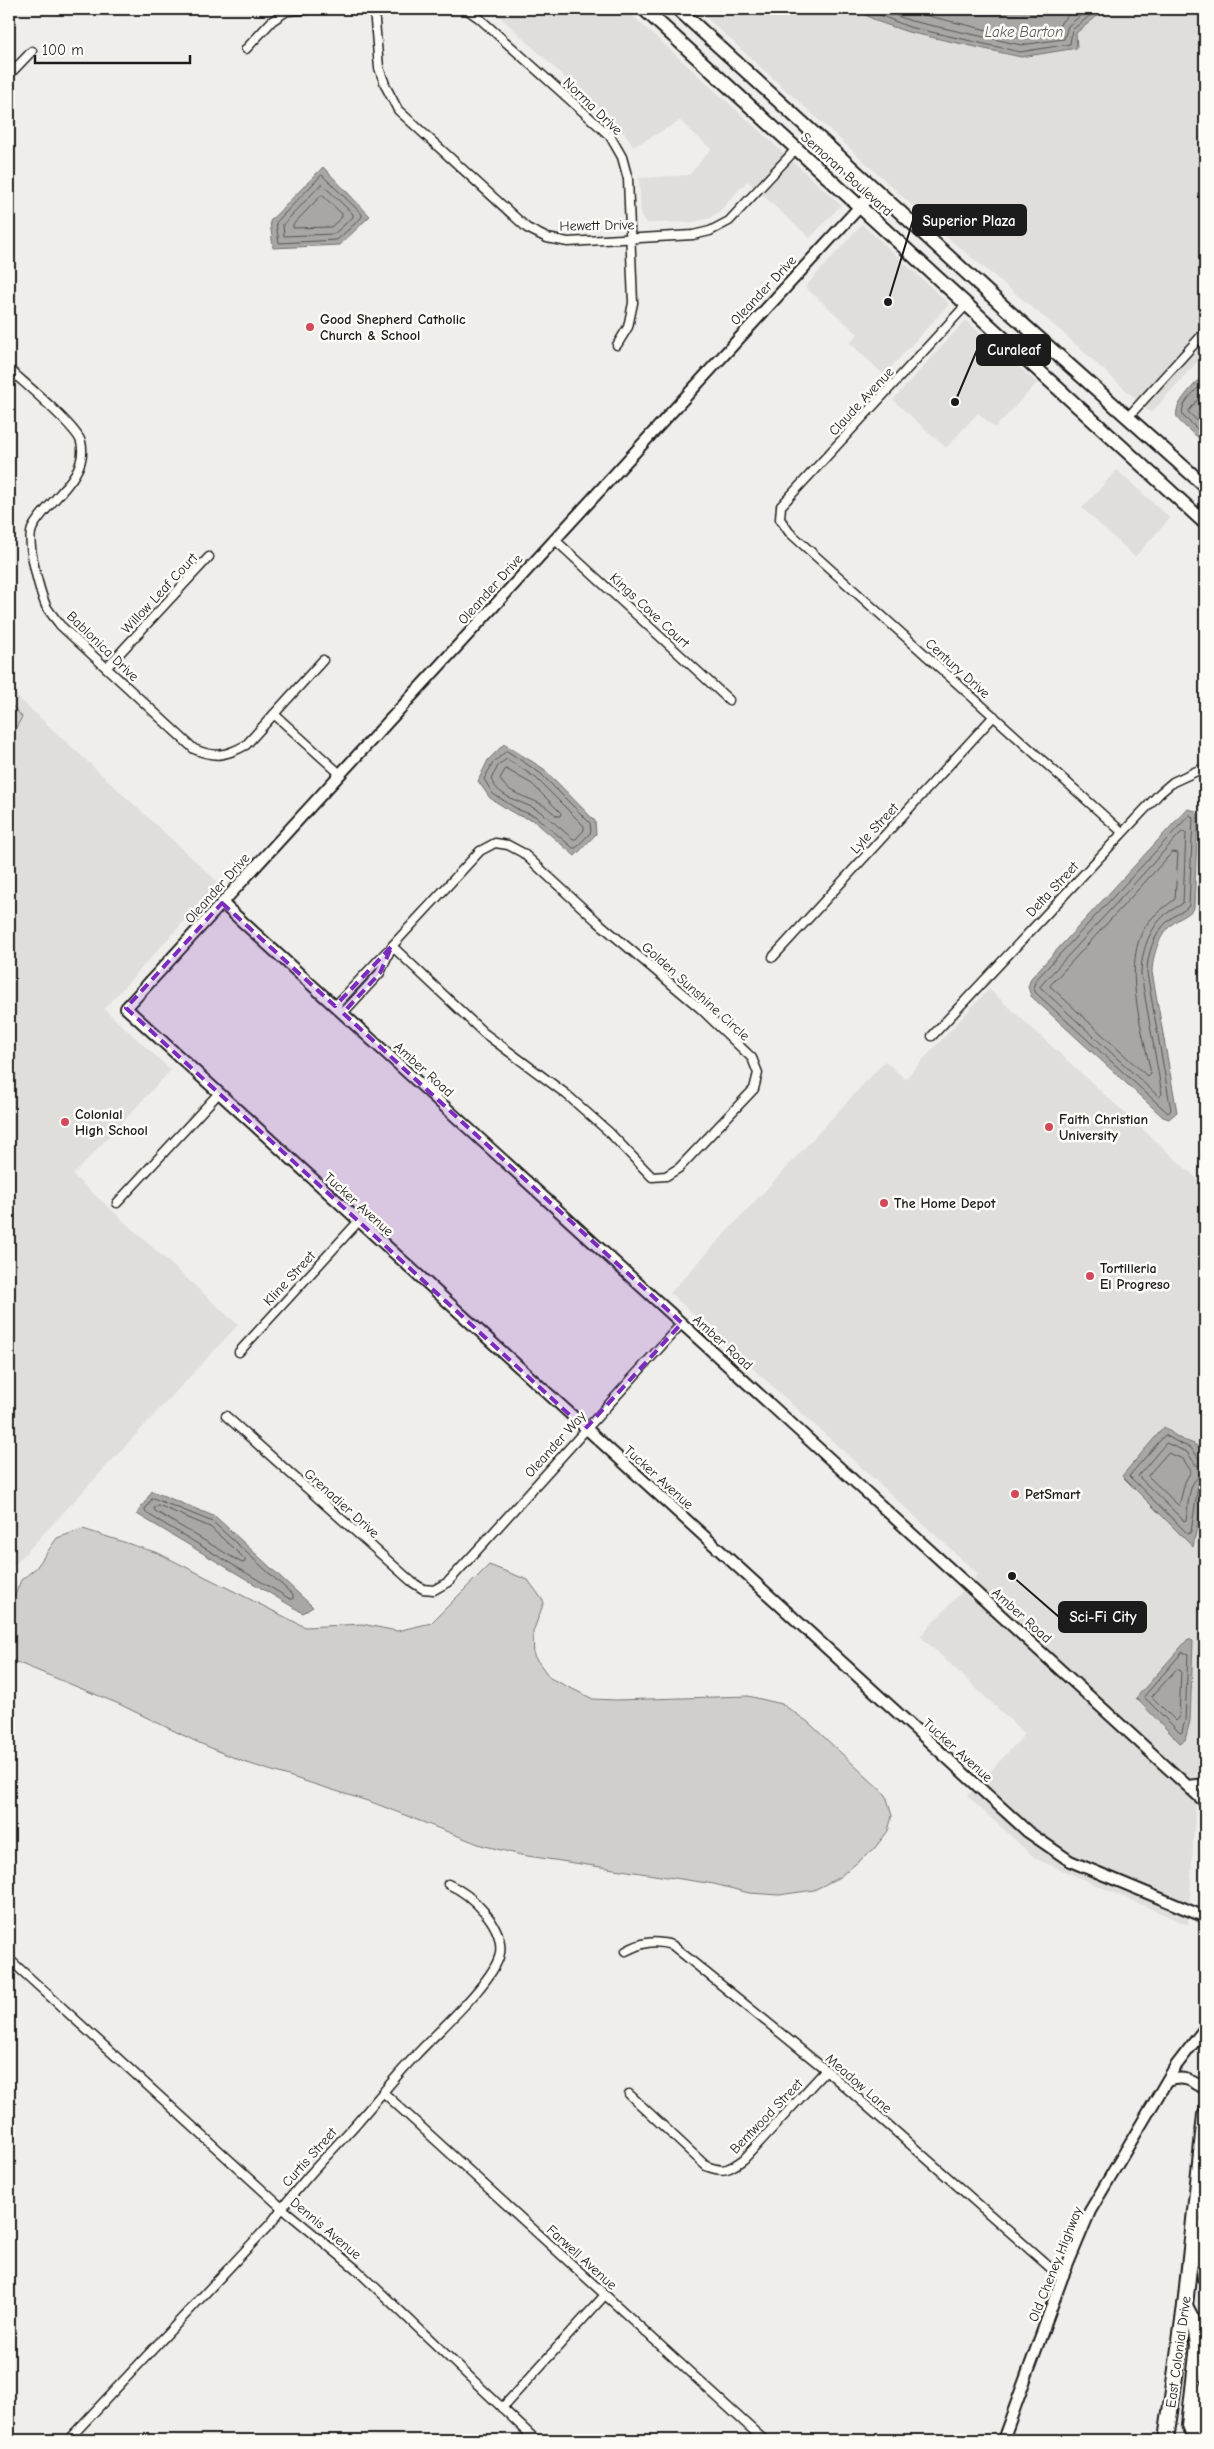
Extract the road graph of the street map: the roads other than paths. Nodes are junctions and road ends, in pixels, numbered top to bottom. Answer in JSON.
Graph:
{"nodes":[{"id":1,"x":319,"y":9,"type":"edge"},
{"id":2,"x":374,"y":9,"type":"edge"},
{"id":3,"x":466,"y":9,"type":"edge"},
{"id":4,"x":644,"y":9,"type":"edge"},
{"id":5,"x":678,"y":9,"type":"edge"},
{"id":6,"x":246,"y":49,"type":"dead end"},
{"id":7,"x":32,"y":51,"type":"dead end"},
{"id":8,"x":9,"y":74,"type":"edge"},
{"id":9,"x":797,"y":148,"type":"junction"},
{"id":10,"x":876,"y":190,"type":"junction"},
{"id":11,"x":860,"y":206,"type":"junction"},
{"id":12,"x":630,"y":237,"type":"junction"},
{"id":13,"x":967,"y":304,"type":"junction"},
{"id":14,"x":1205,"y":332,"type":"edge"},
{"id":15,"x":617,"y":345,"type":"dead end"},
{"id":16,"x":9,"y":369,"type":"edge"},
{"id":17,"x":1128,"y":417,"type":"junction"},
{"id":18,"x":1205,"y":486,"type":"edge"},
{"id":19,"x":780,"y":519,"type":"joint"},
{"id":20,"x":1205,"y":524,"type":"edge"},
{"id":21,"x":554,"y":539,"type":"junction"},
{"id":22,"x":209,"y":557,"type":"dead end"},
{"id":23,"x":323,"y":660,"type":"dead end"},
{"id":24,"x":107,"y":667,"type":"junction"},
{"id":25,"x":729,"y":700,"type":"dead end"},
{"id":26,"x":274,"y":714,"type":"junction"},
{"id":27,"x":994,"y":716,"type":"junction"},
{"id":28,"x":1199,"y":770,"type":"dead end"},
{"id":29,"x":339,"y":773,"type":"junction"},
{"id":30,"x":1122,"y":832,"type":"junction"},
{"id":31,"x":222,"y":903,"type":"junction"},
{"id":32,"x":392,"y":946,"type":"junction"},
{"id":33,"x":773,"y":957,"type":"dead end"},
{"id":34,"x":334,"y":1006,"type":"junction"},
{"id":35,"x":126,"y":1008,"type":"joint"},
{"id":36,"x":343,"y":1013,"type":"junction"},
{"id":37,"x":932,"y":1036,"type":"dead end"},
{"id":38,"x":218,"y":1094,"type":"junction"},
{"id":39,"x":117,"y":1203,"type":"dead end"},
{"id":40,"x":358,"y":1222,"type":"junction"},
{"id":41,"x":682,"y":1323,"type":"junction"},
{"id":42,"x":239,"y":1352,"type":"dead end"},
{"id":43,"x":226,"y":1416,"type":"dead end"},
{"id":44,"x":585,"y":1428,"type":"junction"},
{"id":45,"x":448,"y":1582,"type":"joint"},
{"id":46,"x":1205,"y":1784,"type":"edge"},
{"id":47,"x":1188,"y":1786,"type":"junction"},
{"id":48,"x":1205,"y":1802,"type":"edge"},
{"id":49,"x":448,"y":1884,"type":"dead end"},
{"id":50,"x":1205,"y":1918,"type":"edge"},
{"id":51,"x":626,"y":1951,"type":"dead end"},
{"id":52,"x":9,"y":1959,"type":"edge"},
{"id":53,"x":1205,"y":2028,"type":"edge"},
{"id":54,"x":826,"y":2070,"type":"junction"},
{"id":55,"x":1167,"y":2081,"type":"junction"},
{"id":56,"x":1205,"y":2089,"type":"edge"},
{"id":57,"x":384,"y":2093,"type":"junction"},
{"id":58,"x":629,"y":2094,"type":"dead end"},
{"id":59,"x":1205,"y":2115,"type":"edge"},
{"id":60,"x":1197,"y":2197,"type":"junction"},
{"id":61,"x":282,"y":2208,"type":"junction"},
{"id":62,"x":1062,"y":2278,"type":"junction"},
{"id":63,"x":1205,"y":2278,"type":"edge"},
{"id":64,"x":605,"y":2296,"type":"junction"},
{"id":65,"x":1185,"y":2306,"type":"junction"},
{"id":66,"x":1205,"y":2390,"type":"edge"},
{"id":67,"x":502,"y":2408,"type":"junction"},
{"id":68,"x":1197,"y":2437,"type":"edge"},
{"id":69,"x":68,"y":2440,"type":"edge"},
{"id":70,"x":536,"y":2440,"type":"edge"},
{"id":71,"x":764,"y":2440,"type":"edge"},
{"id":72,"x":1003,"y":2440,"type":"edge"},
{"id":73,"x":1166,"y":2440,"type":"edge"}],
"edges":[{"from":1,"to":6,"type":"street"},
{"from":2,"to":12,"type":"street","name":"Hewett Drive"},
{"from":3,"to":12,"type":"street","name":"Norma Drive"},
{"from":4,"to":9,"type":"main road","name":"Semoran Boulevard"},
{"from":5,"to":10,"type":"main road","name":"Semoran Boulevard"},
{"from":7,"to":8,"type":"street"},
{"from":9,"to":11,"type":"main road","name":"Semoran Boulevard"},
{"from":9,"to":12,"type":"street","name":"Hewett Drive"},
{"from":10,"to":11,"type":"street","name":"Oleander Drive"},
{"from":10,"to":17,"type":"main road","name":"Semoran Boulevard"},
{"from":11,"to":13,"type":"main road","name":"Semoran Boulevard"},
{"from":11,"to":21,"type":"street","name":"Oleander Drive"},
{"from":12,"to":15,"type":"street","name":"Norma Drive"},
{"from":13,"to":19,"type":"street","name":"Claude Avenue"},
{"from":13,"to":20,"type":"main road","name":"Semoran Boulevard"},
{"from":14,"to":17,"type":"street"},
{"from":16,"to":24,"type":"street","name":"Bablonica Drive"},
{"from":17,"to":18,"type":"main road","name":"Semoran Boulevard"},
{"from":19,"to":27,"type":"street","name":"Century Drive"},
{"from":21,"to":25,"type":"street","name":"Kings Cove Court"},
{"from":21,"to":29,"type":"street","name":"Oleander Drive"},
{"from":22,"to":24,"type":"street","name":"Willow Leaf Court"},
{"from":23,"to":26,"type":"street","name":"Bablonica Drive"},
{"from":24,"to":26,"type":"street","name":"Bablonica Drive"},
{"from":26,"to":29,"type":"street"},
{"from":27,"to":30,"type":"street","name":"Century Drive"},
{"from":27,"to":33,"type":"street","name":"Lyle Street"},
{"from":28,"to":30,"type":"street","name":"Delta Street"},
{"from":29,"to":31,"type":"street","name":"Oleander Drive"},
{"from":30,"to":37,"type":"street","name":"Delta Street"},
{"from":31,"to":34,"type":"street","name":"Amber Road"},
{"from":31,"to":35,"type":"street","name":"Oleander Drive"},
{"from":32,"to":32,"type":"street","name":"Golden Sunshine Circle"},
{"from":32,"to":34,"type":"street","name":"Golden Sunshine Circle"},
{"from":32,"to":36,"type":"street","name":"Golden Sunshine Circle"},
{"from":34,"to":36,"type":"street","name":"Amber Road"},
{"from":35,"to":38,"type":"street","name":"Tucker Avenue"},
{"from":36,"to":41,"type":"street","name":"Amber Road"},
{"from":38,"to":39,"type":"street"},
{"from":38,"to":40,"type":"street","name":"Tucker Avenue"},
{"from":40,"to":42,"type":"street","name":"Kline Street"},
{"from":40,"to":44,"type":"street","name":"Tucker Avenue"},
{"from":41,"to":44,"type":"street","name":"Oleander Way"},
{"from":41,"to":47,"type":"street","name":"Amber Road"},
{"from":43,"to":45,"type":"street","name":"Grenadier Drive"},
{"from":44,"to":45,"type":"street","name":"Oleander Way"},
{"from":44,"to":50,"type":"street","name":"Tucker Avenue"},
{"from":46,"to":47,"type":"street"},
{"from":47,"to":48,"type":"street","name":"Amber Road"},
{"from":49,"to":57,"type":"street","name":"Curtis Street"},
{"from":51,"to":54,"type":"street","name":"Meadow Lane"},
{"from":52,"to":61,"type":"street","name":"Dennis Avenue"},
{"from":53,"to":55,"type":"street","name":"Old Cheney Highway"},
{"from":54,"to":58,"type":"street","name":"Bentwood Street"},
{"from":54,"to":62,"type":"street","name":"Meadow Lane"},
{"from":55,"to":56,"type":"street"},
{"from":55,"to":62,"type":"street","name":"Old Cheney Highway"},
{"from":57,"to":61,"type":"street","name":"Curtis Street"},
{"from":57,"to":64,"type":"street","name":"Farwell Avenue"},
{"from":59,"to":60,"type":"highway","name":"East Colonial Drive"},
{"from":60,"to":63,"type":"highway"},
{"from":60,"to":65,"type":"highway","name":"East Colonial Drive"},
{"from":61,"to":67,"type":"street","name":"Dennis Avenue"},
{"from":61,"to":69,"type":"street","name":"Curtis Street"},
{"from":62,"to":72,"type":"street","name":"Old Cheney Highway"},
{"from":64,"to":67,"type":"street"},
{"from":64,"to":71,"type":"street","name":"Farwell Avenue"},
{"from":65,"to":68,"type":"highway"},
{"from":65,"to":73,"type":"highway","name":"East Colonial Drive"},
{"from":66,"to":68,"type":"highway"},
{"from":67,"to":70,"type":"street","name":"Dennis Avenue"}]}
